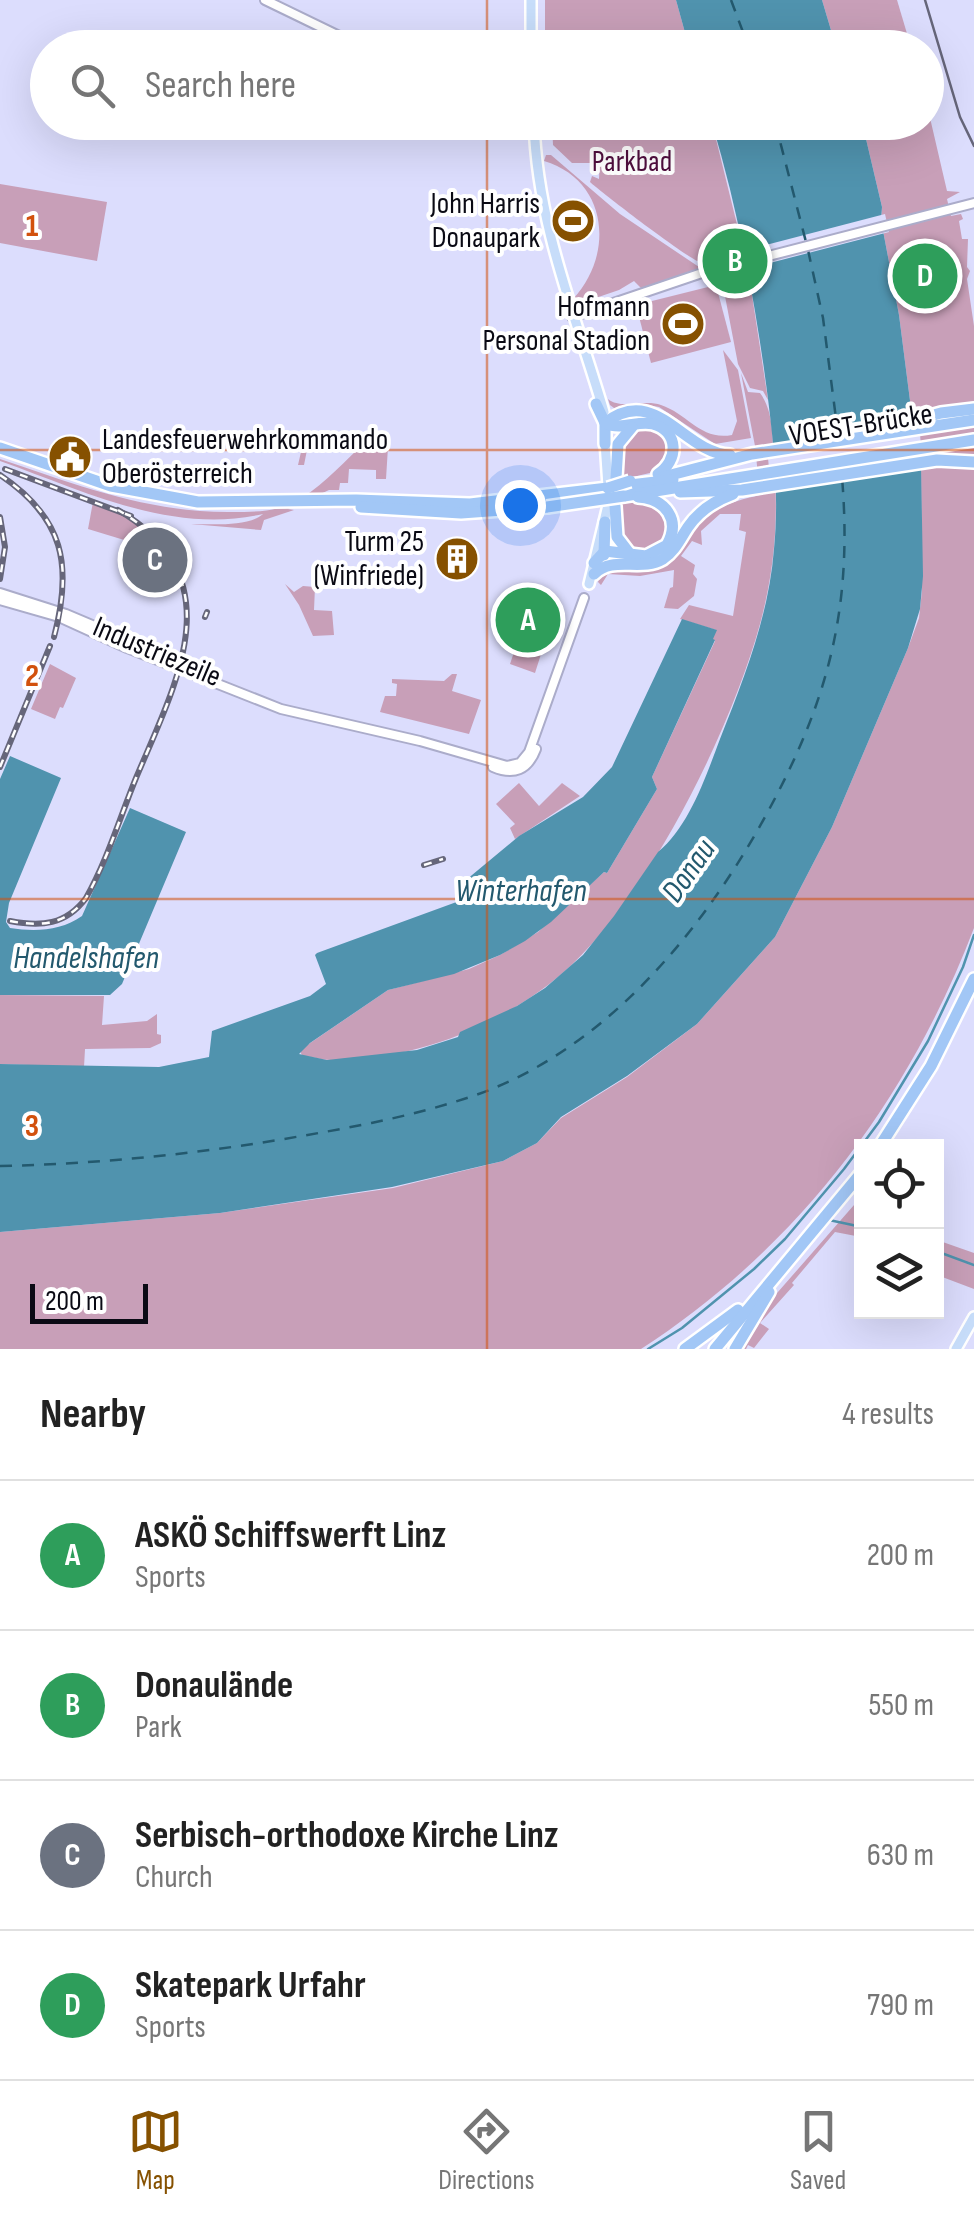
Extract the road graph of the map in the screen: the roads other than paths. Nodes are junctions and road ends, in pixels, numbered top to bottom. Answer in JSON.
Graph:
{"nodes":[{"id":1,"x":266,"y":0,"type":"edge"},
{"id":2,"x":532,"y":0,"type":"edge"},
{"id":3,"x":327,"y":30,"type":"edge"},
{"id":4,"x":532,"y":30,"type":"edge"},
{"id":5,"x":535,"y":140,"type":"edge"},
{"id":6,"x":971,"y":204,"type":"edge"},
{"id":7,"x":571,"y":315,"type":"junction"},
{"id":8,"x":598,"y":401,"type":"junction"},
{"id":9,"x":974,"y":409,"type":"edge"},
{"id":10,"x":622,"y":414,"type":"junction"},
{"id":11,"x":974,"y":420,"type":"edge"},
{"id":12,"x":606,"y":423,"type":"junction"},
{"id":13,"x":635,"y":424,"type":"junction"},
{"id":14,"x":974,"y":433,"type":"edge"},
{"id":15,"x":858,"y":437,"type":"junction"},
{"id":16,"x":974,"y":440,"type":"edge"},
{"id":17,"x":605,"y":444,"type":"junction"},
{"id":18,"x":0,"y":451,"type":"edge"},
{"id":19,"x":974,"y":463,"type":"edge"},
{"id":20,"x":755,"y":465,"type":"junction"},
{"id":21,"x":612,"y":483,"type":"junction"},
{"id":22,"x":742,"y":490,"type":"junction"},
{"id":23,"x":630,"y":492,"type":"junction"},
{"id":24,"x":325,"y":503,"type":"junction"},
{"id":25,"x":427,"y":508,"type":"junction"},
{"id":26,"x":605,"y":522,"type":"joint"},
{"id":27,"x":628,"y":559,"type":"junction"},
{"id":28,"x":598,"y":563,"type":"junction"},
{"id":29,"x":0,"y":596,"type":"edge"},
{"id":30,"x":974,"y":979,"type":"edge"},
{"id":31,"x":974,"y":998,"type":"edge"},
{"id":32,"x":884,"y":1139,"type":"edge"},
{"id":33,"x":894,"y":1139,"type":"edge"},
{"id":34,"x":854,"y":1184,"type":"edge"},
{"id":35,"x":854,"y":1193,"type":"edge"},
{"id":36,"x":836,"y":1210,"type":"junction"},
{"id":37,"x":768,"y":1288,"type":"junction"},
{"id":38,"x":974,"y":1316,"type":"edge"},
{"id":39,"x":685,"y":1349,"type":"edge"},
{"id":40,"x":716,"y":1349,"type":"edge"},
{"id":41,"x":725,"y":1349,"type":"edge"},
{"id":42,"x":734,"y":1349,"type":"edge"},
{"id":43,"x":956,"y":1349,"type":"edge"}],
"edges":[{"from":1,"to":3,"type":"main road"},
{"from":2,"to":4,"type":"main road"},
{"from":5,"to":7,"type":"main road"},
{"from":6,"to":7,"type":"main road"},
{"from":7,"to":8,"type":"main road"},
{"from":8,"to":10,"type":"highway"},
{"from":8,"to":12,"type":"highway"},
{"from":8,"to":17,"type":"main road"},
{"from":9,"to":15,"type":"highway"},
{"from":10,"to":12,"type":"highway"},
{"from":10,"to":20,"type":"highway"},
{"from":11,"to":15,"type":"highway"},
{"from":12,"to":13,"type":"highway"},
{"from":12,"to":17,"type":"highway"},
{"from":12,"to":21,"type":"main road"},
{"from":13,"to":21,"type":"highway"},
{"from":13,"to":23,"type":"highway"},
{"from":14,"to":20,"type":"highway","name":"VOEST-Brücke"},
{"from":15,"to":20,"type":"highway"},
{"from":16,"to":20,"type":"highway","name":"VOEST-Brücke"},
{"from":17,"to":26,"type":"main road"},
{"from":18,"to":24,"type":"highway"},
{"from":18,"to":24,"type":"highway"},
{"from":19,"to":22,"type":"highway"},
{"from":20,"to":23,"type":"highway"},
{"from":20,"to":23,"type":"highway"},
{"from":21,"to":23,"type":"highway","bridge":true},
{"from":21,"to":23,"type":"main road"},
{"from":21,"to":25,"type":"highway"},
{"from":22,"to":23,"type":"highway"},
{"from":22,"to":27,"type":"highway"},
{"from":23,"to":25,"type":"highway","bridge":true},
{"from":23,"to":27,"type":"highway"},
{"from":23,"to":27,"type":"highway"},
{"from":23,"to":28,"type":"main road"},
{"from":24,"to":25,"type":"highway"},
{"from":26,"to":28,"type":"highway"},
{"from":27,"to":28,"type":"highway"},
{"from":27,"to":28,"type":"highway"},
{"from":28,"to":29,"type":"main road","name":"Industriezeile"},
{"from":30,"to":32,"type":"highway"},
{"from":31,"to":33,"type":"highway"},
{"from":34,"to":36,"type":"highway"},
{"from":35,"to":36,"type":"highway"},
{"from":36,"to":37,"type":"highway"},
{"from":37,"to":39,"type":"highway"},
{"from":37,"to":40,"type":"highway"},
{"from":37,"to":41,"type":"highway"},
{"from":37,"to":42,"type":"highway"},
{"from":38,"to":43,"type":"main road"}]}
